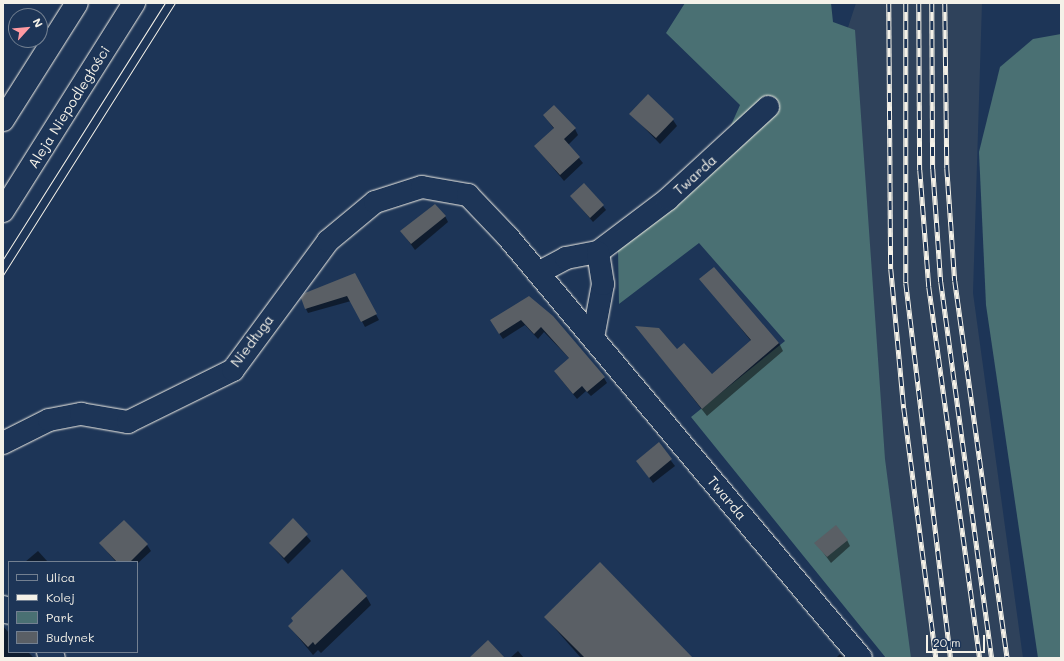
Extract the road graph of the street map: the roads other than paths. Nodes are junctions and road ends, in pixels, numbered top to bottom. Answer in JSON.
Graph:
{"nodes":[{"id":1,"x":76,"y":3,"type":"edge"},
{"id":2,"x":134,"y":3,"type":"edge"},
{"id":3,"x":768,"y":107,"type":"dead end"},
{"id":4,"x":3,"y":120,"type":"edge"},
{"id":5,"x":468,"y":195,"type":"joint"},
{"id":6,"x":3,"y":211,"type":"edge"},
{"id":7,"x":598,"y":252,"type":"junction"},
{"id":8,"x":538,"y":273,"type":"junction"},
{"id":9,"x":593,"y":338,"type":"junction"},
{"id":10,"x":3,"y":443,"type":"edge"},
{"id":11,"x":861,"y":658,"type":"edge"}],
"edges":[{"from":1,"to":4,"type":"street"},
{"from":2,"to":6,"type":"street","name":"Aleja Niepodległości"},
{"from":3,"to":7,"type":"street","name":"Twarda"},
{"from":5,"to":8,"type":"street","name":"Twarda"},
{"from":5,"to":10,"type":"street","name":"Niedługa"},
{"from":7,"to":8,"type":"street","name":"Twarda"},
{"from":7,"to":9,"type":"street"},
{"from":8,"to":9,"type":"street","name":"Twarda"},
{"from":9,"to":11,"type":"street","name":"Twarda"}]}
